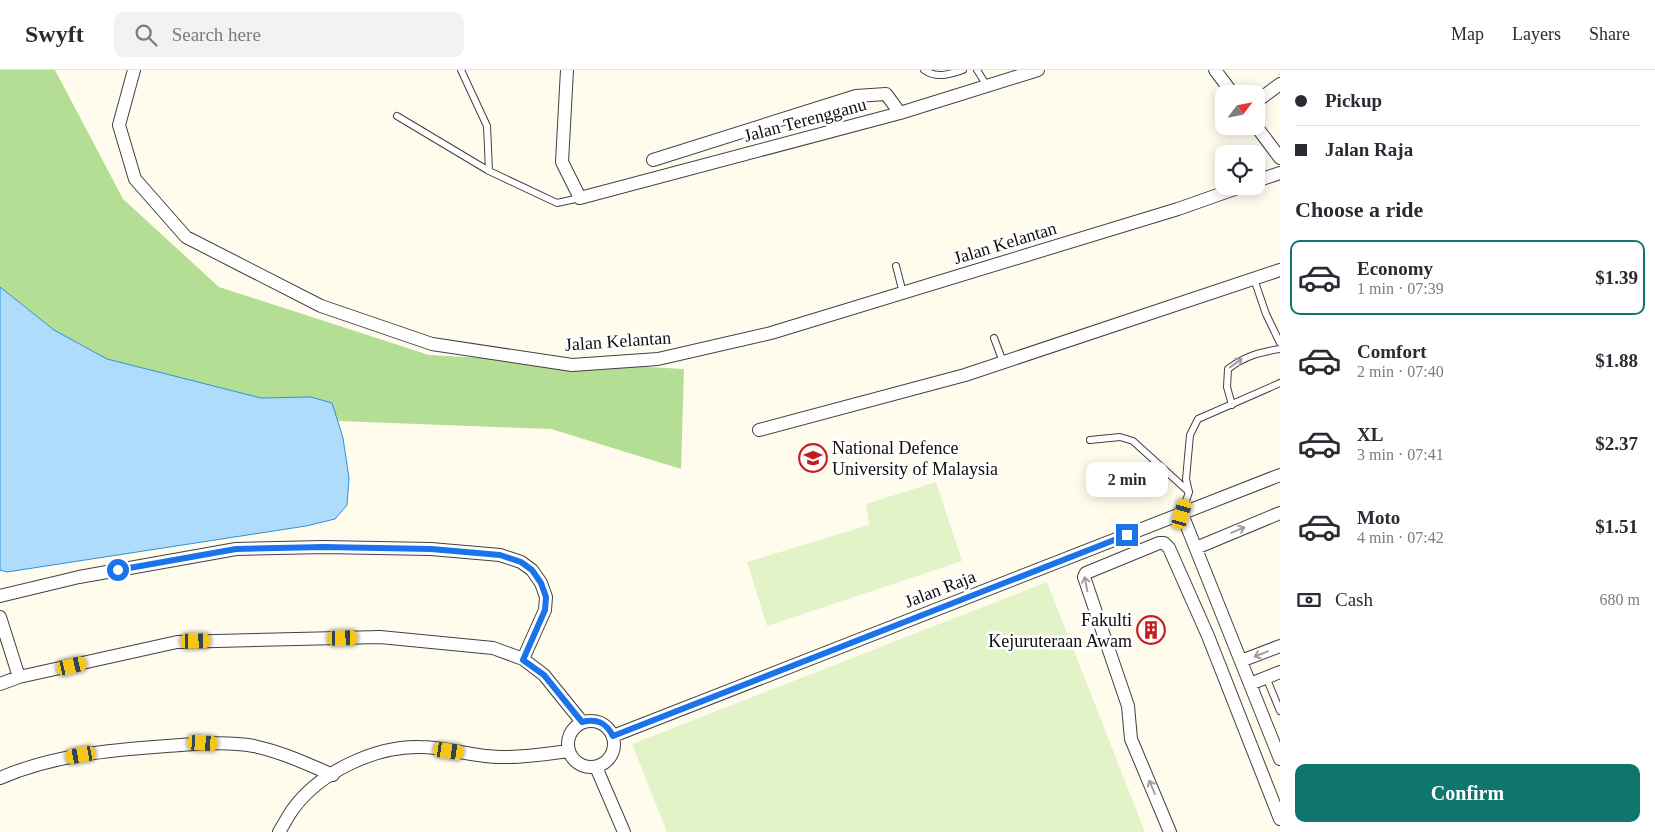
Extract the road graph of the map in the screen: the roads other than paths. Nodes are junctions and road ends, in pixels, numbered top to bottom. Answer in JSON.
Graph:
{"nodes":[{"id":1,"x":134,"y":70,"type":"edge"},
{"id":2,"x":461,"y":70,"type":"edge"},
{"id":3,"x":566,"y":70,"type":"edge"},
{"id":4,"x":924,"y":70,"type":"edge"},
{"id":5,"x":963,"y":70,"type":"edge"},
{"id":6,"x":977,"y":70,"type":"edge"},
{"id":7,"x":1038,"y":70,"type":"edge"},
{"id":8,"x":1215,"y":70,"type":"edge"},
{"id":9,"x":1017,"y":73,"type":"edge"},
{"id":10,"x":1280,"y":84,"type":"edge"},
{"id":11,"x":1226,"y":85,"type":"edge"},
{"id":12,"x":987,"y":86,"type":"junction"},
{"id":13,"x":1265,"y":95,"type":"edge"},
{"id":14,"x":900,"y":113,"type":"junction"},
{"id":15,"x":397,"y":116,"type":"dead end"},
{"id":16,"x":1263,"y":135,"type":"edge"},
{"id":17,"x":1280,"y":158,"type":"edge"},
{"id":18,"x":653,"y":160,"type":"dead end"},
{"id":19,"x":490,"y":171,"type":"junction"},
{"id":20,"x":1280,"y":173,"type":"edge"},
{"id":21,"x":1265,"y":178,"type":"edge"},
{"id":22,"x":1218,"y":195,"type":"edge"},
{"id":23,"x":580,"y":198,"type":"junction"},
{"id":24,"x":896,"y":266,"type":"dead end"},
{"id":25,"x":1280,"y":270,"type":"edge"},
{"id":26,"x":1254,"y":279,"type":"junction"},
{"id":27,"x":903,"y":293,"type":"junction"},
{"id":28,"x":994,"y":338,"type":"dead end"},
{"id":29,"x":1280,"y":343,"type":"edge"},
{"id":30,"x":1280,"y":349,"type":"edge"},
{"id":31,"x":1002,"y":362,"type":"junction"},
{"id":32,"x":1280,"y":384,"type":"edge"},
{"id":33,"x":1232,"y":405,"type":"junction"},
{"id":34,"x":759,"y":430,"type":"dead end"},
{"id":35,"x":1090,"y":440,"type":"dead end"},
{"id":36,"x":1280,"y":475,"type":"edge"},
{"id":37,"x":1189,"y":492,"type":"junction"},
{"id":38,"x":1280,"y":513,"type":"edge"},
{"id":39,"x":1182,"y":514,"type":"junction"},
{"id":40,"x":1196,"y":548,"type":"junction"},
{"id":41,"x":1210,"y":585,"type":"junction"},
{"id":42,"x":1189,"y":593,"type":"junction"},
{"id":43,"x":0,"y":596,"type":"edge"},
{"id":44,"x":0,"y":617,"type":"edge"},
{"id":45,"x":1228,"y":628,"type":"junction"},
{"id":46,"x":1208,"y":636,"type":"junction"},
{"id":47,"x":1280,"y":646,"type":"edge"},
{"id":48,"x":523,"y":660,"type":"junction"},
{"id":49,"x":1241,"y":661,"type":"junction"},
{"id":50,"x":1280,"y":672,"type":"edge"},
{"id":51,"x":19,"y":677,"type":"junction"},
{"id":52,"x":1266,"y":677,"type":"junction"},
{"id":53,"x":0,"y":684,"type":"edge"},
{"id":54,"x":1250,"y":684,"type":"junction"},
{"id":55,"x":1258,"y":705,"type":"junction"},
{"id":56,"x":1280,"y":711,"type":"edge"},
{"id":57,"x":1238,"y":712,"type":"junction"},
{"id":58,"x":582,"y":722,"type":"junction"},
{"id":59,"x":613,"y":736,"type":"junction"},
{"id":60,"x":568,"y":751,"type":"junction"},
{"id":61,"x":1279,"y":756,"type":"edge"},
{"id":62,"x":1258,"y":762,"type":"junction"},
{"id":63,"x":596,"y":767,"type":"junction"},
{"id":64,"x":333,"y":775,"type":"junction"},
{"id":65,"x":0,"y":778,"type":"edge"},
{"id":66,"x":1279,"y":815,"type":"edge"},
{"id":67,"x":279,"y":832,"type":"edge"},
{"id":68,"x":624,"y":832,"type":"edge"},
{"id":69,"x":1170,"y":832,"type":"edge"}],
"edges":[{"from":1,"to":27,"type":"street","name":"Jalan Kelantan"},
{"from":2,"to":19,"type":"lane"},
{"from":3,"to":23,"type":"street"},
{"from":4,"to":5,"type":"lane"},
{"from":6,"to":12,"type":"lane"},
{"from":7,"to":9,"type":"street","name":"Jalan Terengganu"},
{"from":8,"to":11,"type":"street"},
{"from":9,"to":12,"type":"street","name":"Jalan Terengganu"},
{"from":10,"to":13,"type":"street"},
{"from":12,"to":14,"type":"street","name":"Jalan Terengganu"},
{"from":14,"to":18,"type":"street"},
{"from":14,"to":23,"type":"street","name":"Jalan Terengganu"},
{"from":15,"to":19,"type":"lane"},
{"from":16,"to":17,"type":"street"},
{"from":19,"to":23,"type":"lane"},
{"from":20,"to":21,"type":"street"},
{"from":22,"to":27,"type":"street","name":"Jalan Kelantan"},
{"from":24,"to":27,"type":"lane"},
{"from":25,"to":26,"type":"street"},
{"from":26,"to":29,"type":"lane"},
{"from":26,"to":31,"type":"street"},
{"from":28,"to":31,"type":"lane"},
{"from":33,"to":30,"type":"lane","one_way":true},
{"from":31,"to":34,"type":"street"},
{"from":32,"to":33,"type":"lane"},
{"from":33,"to":37,"type":"lane"},
{"from":35,"to":37,"type":"lane"},
{"from":36,"to":39,"type":"street","name":"Jalan Raja"},
{"from":37,"to":39,"type":"lane"},
{"from":40,"to":38,"type":"street","one_way":true},
{"from":39,"to":40,"type":"street"},
{"from":39,"to":59,"type":"street","name":"Jalan Raja"},
{"from":40,"to":41,"type":"street"},
{"from":41,"to":42,"type":"street"},
{"from":41,"to":45,"type":"street"},
{"from":42,"to":46,"type":"street"},
{"from":69,"to":42,"type":"street","one_way":true},
{"from":43,"to":48,"type":"street"},
{"from":44,"to":51,"type":"street"},
{"from":45,"to":46,"type":"street"},
{"from":45,"to":49,"type":"street"},
{"from":46,"to":57,"type":"street"},
{"from":47,"to":49,"type":"street","one_way":true},
{"from":48,"to":51,"type":"street"},
{"from":48,"to":58,"type":"street"},
{"from":49,"to":54,"type":"street"},
{"from":50,"to":52,"type":"street"},
{"from":51,"to":53,"type":"street"},
{"from":52,"to":54,"type":"street"},
{"from":52,"to":56,"type":"lane"},
{"from":54,"to":55,"type":"street"},
{"from":55,"to":57,"type":"street"},
{"from":55,"to":61,"type":"street"},
{"from":57,"to":62,"type":"street"},
{"from":58,"to":59,"type":"street"},
{"from":58,"to":60,"type":"street"},
{"from":59,"to":63,"type":"street"},
{"from":60,"to":63,"type":"street"},
{"from":60,"to":64,"type":"street"},
{"from":61,"to":62,"type":"street"},
{"from":62,"to":66,"type":"street"},
{"from":63,"to":68,"type":"street"},
{"from":64,"to":65,"type":"street"},
{"from":64,"to":67,"type":"street"}]}
